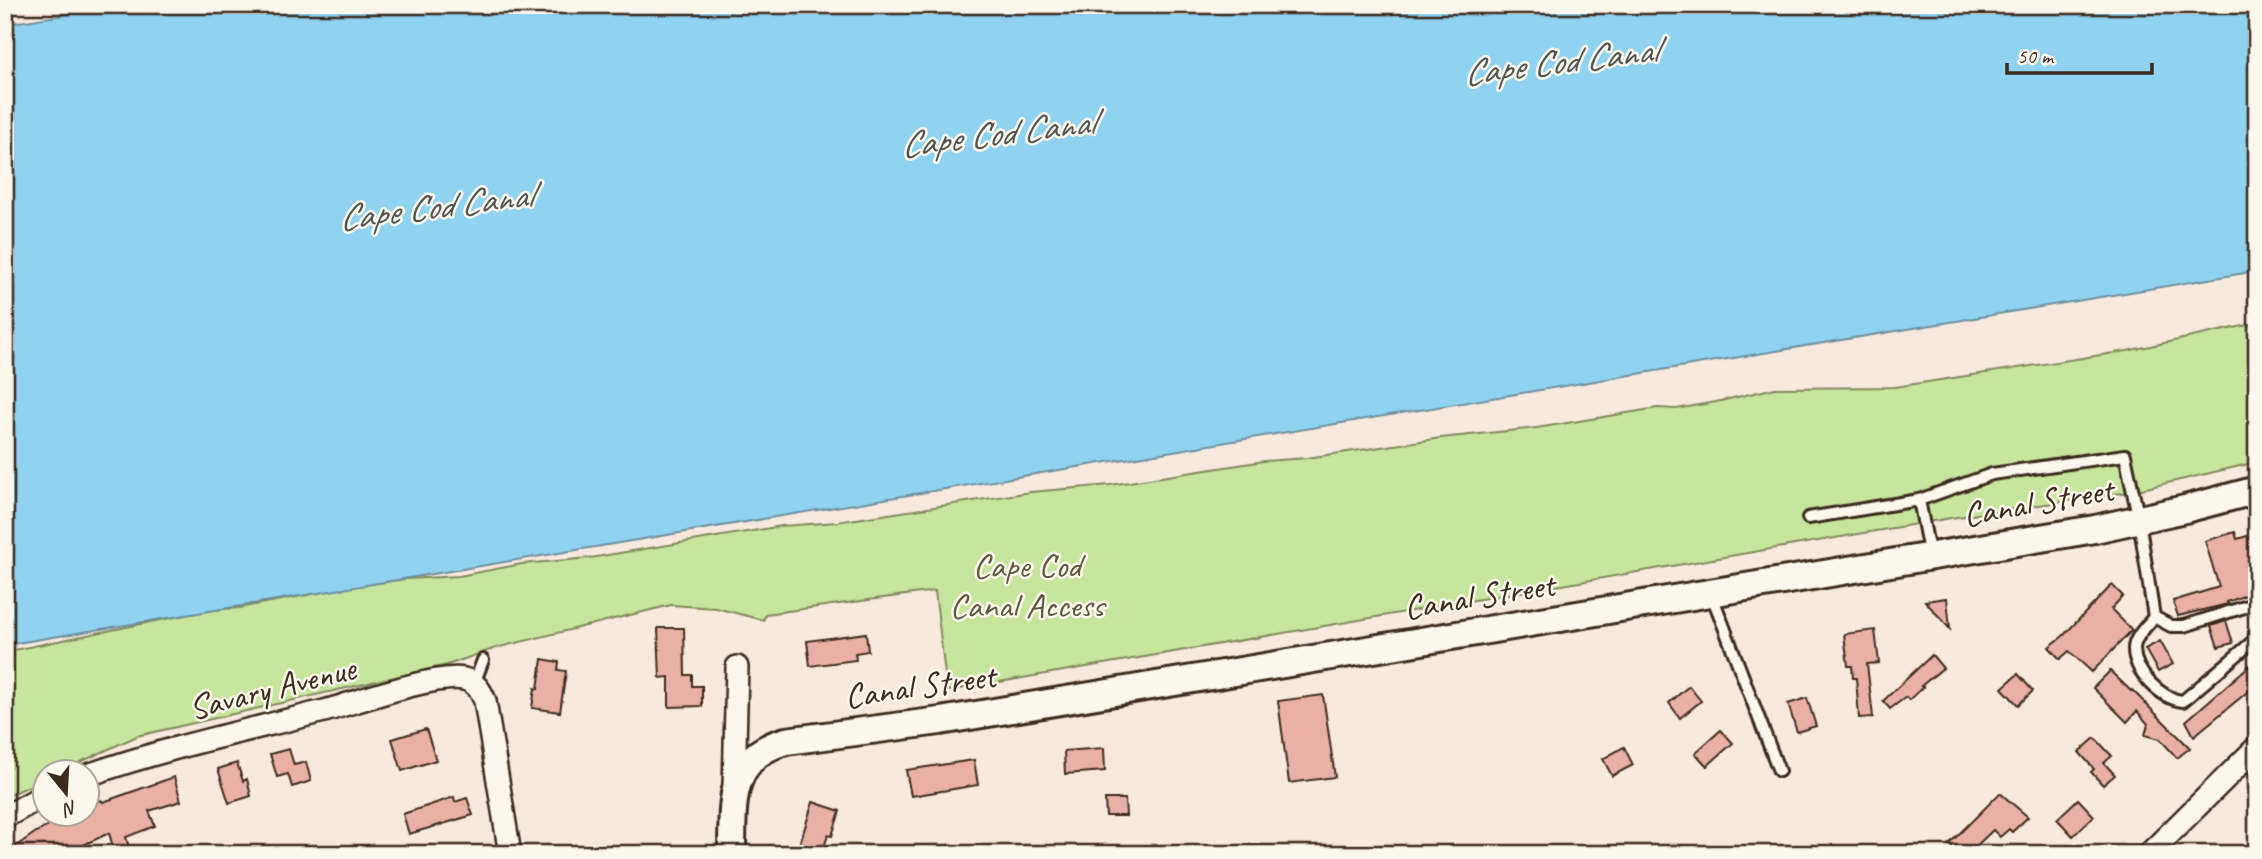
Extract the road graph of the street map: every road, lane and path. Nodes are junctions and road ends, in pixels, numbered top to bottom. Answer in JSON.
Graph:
{"nodes":[{"id":1,"x":2257,"y":489,"type":"edge"},
{"id":2,"x":1919,"y":500,"type":"junction"},
{"id":3,"x":1808,"y":518,"type":"dead end"},
{"id":4,"x":2139,"y":520,"type":"junction"},
{"id":5,"x":1930,"y":557,"type":"junction"},
{"id":6,"x":1711,"y":593,"type":"junction"},
{"id":7,"x":2257,"y":603,"type":"edge"},
{"id":8,"x":2154,"y":617,"type":"junction"},
{"id":9,"x":2257,"y":638,"type":"edge"},
{"id":10,"x":483,"y":660,"type":"dead end"},
{"id":11,"x":737,"y":667,"type":"dead end"},
{"id":12,"x":474,"y":684,"type":"junction"},
{"id":13,"x":2257,"y":747,"type":"edge"},
{"id":14,"x":102,"y":770,"type":"edge"},
{"id":15,"x":1779,"y":771,"type":"dead end"},
{"id":16,"x":734,"y":791,"type":"junction"},
{"id":17,"x":32,"y":802,"type":"edge"},
{"id":18,"x":5,"y":817,"type":"edge"},
{"id":19,"x":510,"y":854,"type":"edge"},
{"id":20,"x":732,"y":854,"type":"edge"},
{"id":21,"x":2148,"y":854,"type":"edge"}],
"edges":[{"from":1,"to":4,"type":"street","name":"Canal Street"},
{"from":2,"to":3,"type":"lane"},
{"from":2,"to":4,"type":"lane"},
{"from":2,"to":5,"type":"lane"},
{"from":4,"to":5,"type":"street","name":"Canal Street"},
{"from":4,"to":8,"type":"lane"},
{"from":5,"to":6,"type":"street","name":"Canal Street"},
{"from":6,"to":15,"type":"lane"},
{"from":6,"to":16,"type":"street","name":"Canal Street"},
{"from":7,"to":8,"type":"lane"},
{"from":8,"to":9,"type":"lane"},
{"from":10,"to":12,"type":"lane"},
{"from":11,"to":16,"type":"street"},
{"from":12,"to":14,"type":"street","name":"Savary Avenue"},
{"from":12,"to":19,"type":"street"},
{"from":13,"to":21,"type":"street"},
{"from":16,"to":20,"type":"street"},
{"from":17,"to":18,"type":"street"}]}
